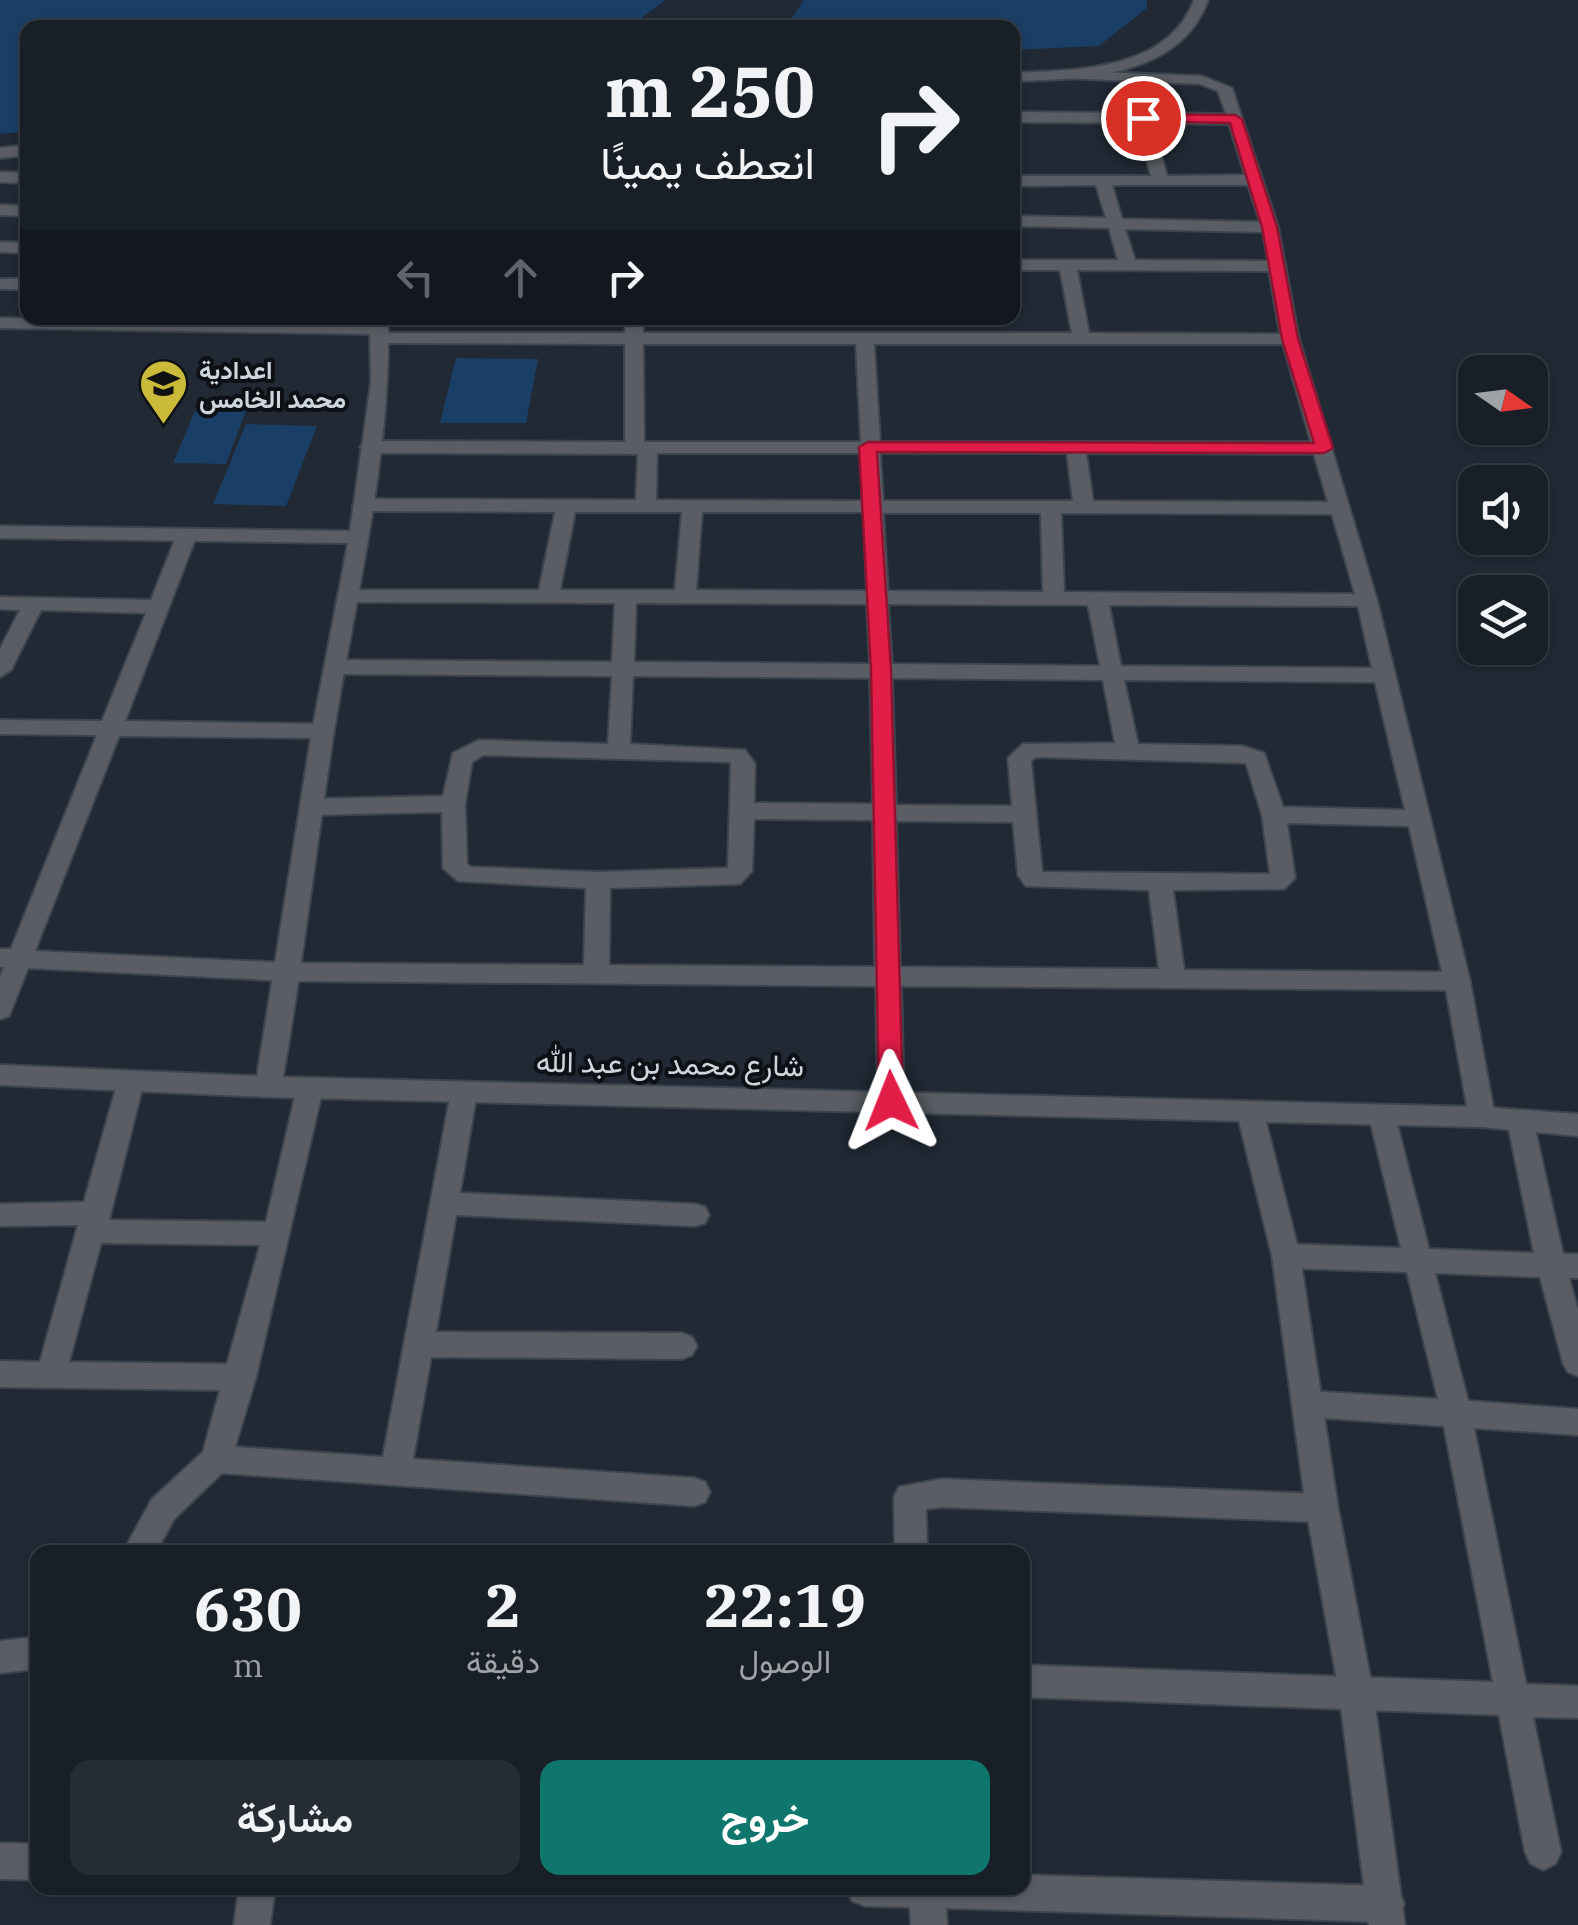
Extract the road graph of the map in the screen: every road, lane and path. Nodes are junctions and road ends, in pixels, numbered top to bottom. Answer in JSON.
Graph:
{"nodes":[{"id":1,"x":1201,"y":0,"type":"edge"},
{"id":2,"x":1070,"y":75,"type":"junction"},
{"id":3,"x":1020,"y":77,"type":"edge"},
{"id":4,"x":1095,"y":97,"type":"junction"},
{"id":5,"x":1020,"y":115,"type":"edge"},
{"id":6,"x":1143,"y":118,"type":"junction"},
{"id":7,"x":1235,"y":119,"type":"junction"},
{"id":8,"x":1253,"y":180,"type":"junction"},
{"id":9,"x":1020,"y":181,"type":"edge"},
{"id":10,"x":1103,"y":181,"type":"junction"},
{"id":11,"x":1161,"y":181,"type":"junction"},
{"id":12,"x":1020,"y":221,"type":"edge"},
{"id":13,"x":1114,"y":222,"type":"junction"},
{"id":14,"x":1270,"y":227,"type":"junction"},
{"id":15,"x":1020,"y":266,"type":"edge"},
{"id":16,"x":1068,"y":266,"type":"junction"},
{"id":17,"x":1128,"y":266,"type":"junction"},
{"id":18,"x":1277,"y":266,"type":"junction"},
{"id":19,"x":272,"y":325,"type":"edge"},
{"id":20,"x":483,"y":325,"type":"edge"},
{"id":21,"x":980,"y":325,"type":"edge"},
{"id":22,"x":633,"y":327,"type":"edge"},
{"id":23,"x":738,"y":327,"type":"edge"},
{"id":24,"x":380,"y":328,"type":"edge"},
{"id":25,"x":482,"y":338,"type":"junction"},
{"id":26,"x":865,"y":338,"type":"junction"},
{"id":27,"x":1290,"y":339,"type":"junction"},
{"id":28,"x":981,"y":340,"type":"junction"},
{"id":29,"x":1082,"y":341,"type":"junction"},
{"id":30,"x":370,"y":447,"type":"junction"},
{"id":31,"x":868,"y":447,"type":"junction"},
{"id":32,"x":1324,"y":448,"type":"junction"},
{"id":33,"x":642,"y":449,"type":"junction"},
{"id":34,"x":1076,"y":449,"type":"junction"},
{"id":35,"x":364,"y":505,"type":"junction"},
{"id":36,"x":566,"y":506,"type":"junction"},
{"id":37,"x":646,"y":506,"type":"junction"},
{"id":38,"x":692,"y":508,"type":"junction"},
{"id":39,"x":872,"y":508,"type":"junction"},
{"id":40,"x":1051,"y":508,"type":"junction"},
{"id":41,"x":1338,"y":508,"type":"junction"},
{"id":42,"x":1084,"y":509,"type":"junction"},
{"id":43,"x":0,"y":532,"type":"edge"},
{"id":44,"x":186,"y":537,"type":"junction"},
{"id":45,"x":359,"y":538,"type":"junction"},
{"id":46,"x":348,"y":596,"type":"junction"},
{"id":47,"x":548,"y":596,"type":"junction"},
{"id":48,"x":626,"y":597,"type":"junction"},
{"id":49,"x":685,"y":598,"type":"junction"},
{"id":50,"x":876,"y":599,"type":"junction"},
{"id":51,"x":1054,"y":599,"type":"junction"},
{"id":52,"x":1098,"y":600,"type":"junction"},
{"id":53,"x":1367,"y":600,"type":"junction"},
{"id":54,"x":0,"y":603,"type":"edge"},
{"id":55,"x":34,"y":604,"type":"junction"},
{"id":56,"x":159,"y":606,"type":"junction"},
{"id":57,"x":337,"y":667,"type":"junction"},
{"id":58,"x":623,"y":668,"type":"junction"},
{"id":59,"x":0,"y":670,"type":"edge"},
{"id":60,"x":881,"y":670,"type":"junction"},
{"id":61,"x":1114,"y":672,"type":"junction"},
{"id":62,"x":1385,"y":676,"type":"junction"},
{"id":63,"x":0,"y":727,"type":"edge"},
{"id":64,"x":112,"y":727,"type":"junction"},
{"id":65,"x":323,"y":731,"type":"junction"},
{"id":66,"x":619,"y":749,"type":"junction"},
{"id":67,"x":1128,"y":750,"type":"junction"},
{"id":68,"x":453,"y":804,"type":"junction"},
{"id":69,"x":313,"y":806,"type":"junction"},
{"id":70,"x":745,"y":811,"type":"junction"},
{"id":71,"x":884,"y":814,"type":"junction"},
{"id":72,"x":1022,"y":814,"type":"junction"},
{"id":73,"x":1274,"y":815,"type":"junction"},
{"id":74,"x":1418,"y":818,"type":"junction"},
{"id":75,"x":598,"y":880,"type":"junction"},
{"id":76,"x":1160,"y":885,"type":"junction"},
{"id":77,"x":10,"y":958,"type":"edge"},
{"id":78,"x":290,"y":972,"type":"junction"},
{"id":79,"x":596,"y":973,"type":"junction"},
{"id":80,"x":1173,"y":976,"type":"junction"},
{"id":81,"x":886,"y":980,"type":"junction"},
{"id":82,"x":1457,"y":981,"type":"junction"},
{"id":83,"x":0,"y":1009,"type":"edge"},
{"id":84,"x":0,"y":1075,"type":"edge"},
{"id":85,"x":131,"y":1080,"type":"junction"},
{"id":86,"x":268,"y":1087,"type":"junction"},
{"id":87,"x":310,"y":1088,"type":"junction"},
{"id":88,"x":464,"y":1092,"type":"junction"},
{"id":89,"x":891,"y":1101,"type":"junction"},
{"id":90,"x":1250,"y":1110,"type":"junction"},
{"id":91,"x":1382,"y":1116,"type":"junction"},
{"id":92,"x":1482,"y":1117,"type":"junction"},
{"id":93,"x":1520,"y":1120,"type":"junction"},
{"id":94,"x":1578,"y":1125,"type":"edge"},
{"id":95,"x":442,"y":1203,"type":"junction"},
{"id":96,"x":0,"y":1215,"type":"edge"},
{"id":97,"x":695,"y":1215,"type":"dead end"},
{"id":98,"x":96,"y":1222,"type":"junction"},
{"id":99,"x":277,"y":1234,"type":"junction"},
{"id":100,"x":1286,"y":1256,"type":"junction"},
{"id":101,"x":1420,"y":1260,"type":"junction"},
{"id":102,"x":1564,"y":1265,"type":"edge"},
{"id":103,"x":418,"y":1344,"type":"junction"},
{"id":104,"x":682,"y":1346,"type":"dead end"},
{"id":105,"x":1578,"y":1363,"type":"edge"},
{"id":106,"x":0,"y":1374,"type":"edge"},
{"id":107,"x":52,"y":1374,"type":"junction"},
{"id":108,"x":240,"y":1377,"type":"junction"},
{"id":109,"x":1308,"y":1404,"type":"junction"},
{"id":110,"x":1457,"y":1416,"type":"junction"},
{"id":111,"x":1578,"y":1422,"type":"edge"},
{"id":112,"x":216,"y":1459,"type":"junction"},
{"id":113,"x":396,"y":1470,"type":"junction"},
{"id":114,"x":694,"y":1492,"type":"dead end"},
{"id":115,"x":1322,"y":1508,"type":"junction"},
{"id":116,"x":143,"y":1545,"type":"edge"},
{"id":117,"x":910,"y":1545,"type":"edge"},
{"id":118,"x":30,"y":1654,"type":"edge"},
{"id":119,"x":0,"y":1656,"type":"edge"},
{"id":120,"x":1030,"y":1680,"type":"edge"},
{"id":121,"x":1356,"y":1692,"type":"junction"},
{"id":122,"x":1510,"y":1699,"type":"junction"},
{"id":123,"x":1578,"y":1702,"type":"edge"},
{"id":124,"x":1543,"y":1852,"type":"dead end"},
{"id":125,"x":0,"y":1861,"type":"edge"},
{"id":126,"x":30,"y":1862,"type":"edge"},
{"id":127,"x":256,"y":1895,"type":"edge"},
{"id":128,"x":899,"y":1895,"type":"edge"},
{"id":129,"x":928,"y":1901,"type":"edge"},
{"id":130,"x":1386,"y":1914,"type":"edge"},
{"id":131,"x":252,"y":1925,"type":"edge"}],
"edges":[{"from":1,"to":2,"type":"street"},
{"from":2,"to":3,"type":"street"},
{"from":2,"to":4,"type":"street"},
{"from":4,"to":5,"type":"street"},
{"from":4,"to":6,"type":"street"},
{"from":4,"to":7,"type":"street"},
{"from":6,"to":7,"type":"street"},
{"from":6,"to":11,"type":"street"},
{"from":7,"to":8,"type":"street"},
{"from":8,"to":11,"type":"street"},
{"from":8,"to":14,"type":"street"},
{"from":9,"to":10,"type":"street"},
{"from":10,"to":11,"type":"street"},
{"from":10,"to":13,"type":"street"},
{"from":12,"to":13,"type":"street"},
{"from":13,"to":14,"type":"street"},
{"from":13,"to":17,"type":"street"},
{"from":14,"to":18,"type":"street"},
{"from":15,"to":16,"type":"street"},
{"from":16,"to":17,"type":"street"},
{"from":16,"to":29,"type":"street"},
{"from":17,"to":18,"type":"street"},
{"from":18,"to":27,"type":"street"},
{"from":19,"to":24,"type":"street"},
{"from":20,"to":25,"type":"street"},
{"from":21,"to":28,"type":"street"},
{"from":22,"to":23,"type":"street"},
{"from":22,"to":25,"type":"street"},
{"from":22,"to":33,"type":"street"},
{"from":23,"to":26,"type":"street"},
{"from":24,"to":25,"type":"street"},
{"from":24,"to":30,"type":"street"},
{"from":26,"to":28,"type":"street"},
{"from":26,"to":31,"type":"street"},
{"from":27,"to":29,"type":"street"},
{"from":27,"to":32,"type":"street"},
{"from":28,"to":29,"type":"street"},
{"from":30,"to":33,"type":"street"},
{"from":30,"to":35,"type":"street"},
{"from":31,"to":33,"type":"street"},
{"from":31,"to":34,"type":"street"},
{"from":31,"to":39,"type":"street"},
{"from":32,"to":34,"type":"street"},
{"from":32,"to":41,"type":"street"},
{"from":33,"to":37,"type":"street"},
{"from":34,"to":42,"type":"street"},
{"from":35,"to":36,"type":"street"},
{"from":35,"to":45,"type":"street"},
{"from":36,"to":37,"type":"street"},
{"from":36,"to":47,"type":"street"},
{"from":37,"to":38,"type":"street"},
{"from":38,"to":39,"type":"street"},
{"from":38,"to":49,"type":"street"},
{"from":39,"to":40,"type":"street"},
{"from":39,"to":50,"type":"street"},
{"from":40,"to":42,"type":"street"},
{"from":40,"to":51,"type":"street"},
{"from":41,"to":42,"type":"street"},
{"from":41,"to":53,"type":"street"},
{"from":43,"to":44,"type":"street"},
{"from":44,"to":45,"type":"street"},
{"from":44,"to":56,"type":"street"},
{"from":45,"to":46,"type":"street"},
{"from":46,"to":47,"type":"street"},
{"from":46,"to":57,"type":"street"},
{"from":47,"to":48,"type":"street"},
{"from":48,"to":49,"type":"street"},
{"from":48,"to":58,"type":"street"},
{"from":49,"to":50,"type":"street"},
{"from":50,"to":51,"type":"street"},
{"from":50,"to":60,"type":"street"},
{"from":51,"to":52,"type":"street"},
{"from":52,"to":53,"type":"street"},
{"from":52,"to":61,"type":"street"},
{"from":53,"to":62,"type":"street"},
{"from":54,"to":55,"type":"street"},
{"from":55,"to":56,"type":"street"},
{"from":55,"to":59,"type":"street"},
{"from":56,"to":64,"type":"street"},
{"from":57,"to":58,"type":"street"},
{"from":57,"to":65,"type":"street"},
{"from":58,"to":60,"type":"street"},
{"from":58,"to":66,"type":"street"},
{"from":60,"to":61,"type":"street"},
{"from":60,"to":71,"type":"street"},
{"from":61,"to":62,"type":"street"},
{"from":61,"to":67,"type":"street"},
{"from":62,"to":74,"type":"street"},
{"from":63,"to":64,"type":"street"},
{"from":64,"to":65,"type":"street"},
{"from":64,"to":77,"type":"street"},
{"from":65,"to":69,"type":"street"},
{"from":66,"to":68,"type":"street"},
{"from":66,"to":70,"type":"street"},
{"from":67,"to":72,"type":"street"},
{"from":67,"to":73,"type":"street"},
{"from":68,"to":69,"type":"street"},
{"from":68,"to":75,"type":"street"},
{"from":69,"to":78,"type":"street"},
{"from":70,"to":71,"type":"street"},
{"from":70,"to":75,"type":"street"},
{"from":71,"to":72,"type":"street"},
{"from":71,"to":81,"type":"street"},
{"from":72,"to":76,"type":"street"},
{"from":73,"to":74,"type":"street"},
{"from":73,"to":76,"type":"street"},
{"from":74,"to":82,"type":"street"},
{"from":75,"to":79,"type":"street"},
{"from":76,"to":80,"type":"street"},
{"from":77,"to":78,"type":"street"},
{"from":77,"to":83,"type":"street"},
{"from":78,"to":79,"type":"street"},
{"from":78,"to":86,"type":"street"},
{"from":79,"to":81,"type":"street"},
{"from":80,"to":81,"type":"street"},
{"from":80,"to":82,"type":"street"},
{"from":81,"to":89,"type":"street"},
{"from":82,"to":92,"type":"street"},
{"from":84,"to":85,"type":"street","name":"شارع محمد بن عبد الله"},
{"from":85,"to":86,"type":"street","name":"شارع محمد بن عبد الله"},
{"from":85,"to":98,"type":"street"},
{"from":86,"to":87,"type":"street","name":"شارع محمد بن عبد الله"},
{"from":87,"to":88,"type":"street","name":"شارع محمد بن عبد الله"},
{"from":87,"to":99,"type":"street"},
{"from":88,"to":89,"type":"street","name":"شارع محمد بن عبد الله"},
{"from":88,"to":95,"type":"street"},
{"from":89,"to":90,"type":"street","name":"شارع محمد بن عبد الله"},
{"from":90,"to":91,"type":"street","name":"شارع محمد بن عبد الله"},
{"from":90,"to":100,"type":"street"},
{"from":91,"to":92,"type":"street","name":"شارع محمد بن عبد الله"},
{"from":91,"to":101,"type":"street"},
{"from":92,"to":93,"type":"street","name":"شارع محمد بن عبد الله"},
{"from":93,"to":94,"type":"street","name":"شارع محمد بن عبد الله"},
{"from":93,"to":102,"type":"street"},
{"from":95,"to":97,"type":"street"},
{"from":95,"to":103,"type":"street"},
{"from":96,"to":98,"type":"street"},
{"from":98,"to":99,"type":"street"},
{"from":98,"to":107,"type":"street"},
{"from":99,"to":108,"type":"street"},
{"from":100,"to":101,"type":"street"},
{"from":100,"to":109,"type":"street"},
{"from":101,"to":102,"type":"street"},
{"from":101,"to":110,"type":"street"},
{"from":102,"to":105,"type":"street"},
{"from":103,"to":104,"type":"street"},
{"from":103,"to":113,"type":"street"},
{"from":106,"to":107,"type":"street"},
{"from":107,"to":108,"type":"street"},
{"from":108,"to":112,"type":"street"},
{"from":109,"to":110,"type":"street"},
{"from":109,"to":115,"type":"street"},
{"from":110,"to":111,"type":"street"},
{"from":110,"to":122,"type":"street"},
{"from":112,"to":113,"type":"street"},
{"from":112,"to":116,"type":"street"},
{"from":113,"to":114,"type":"street"},
{"from":115,"to":117,"type":"street"},
{"from":115,"to":121,"type":"street"},
{"from":118,"to":119,"type":"street"},
{"from":120,"to":121,"type":"street"},
{"from":121,"to":122,"type":"street"},
{"from":121,"to":130,"type":"street"},
{"from":122,"to":123,"type":"street"},
{"from":122,"to":124,"type":"street"},
{"from":125,"to":126,"type":"street"},
{"from":127,"to":131,"type":"street"},
{"from":128,"to":129,"type":"street"},
{"from":129,"to":130,"type":"street"}]}
